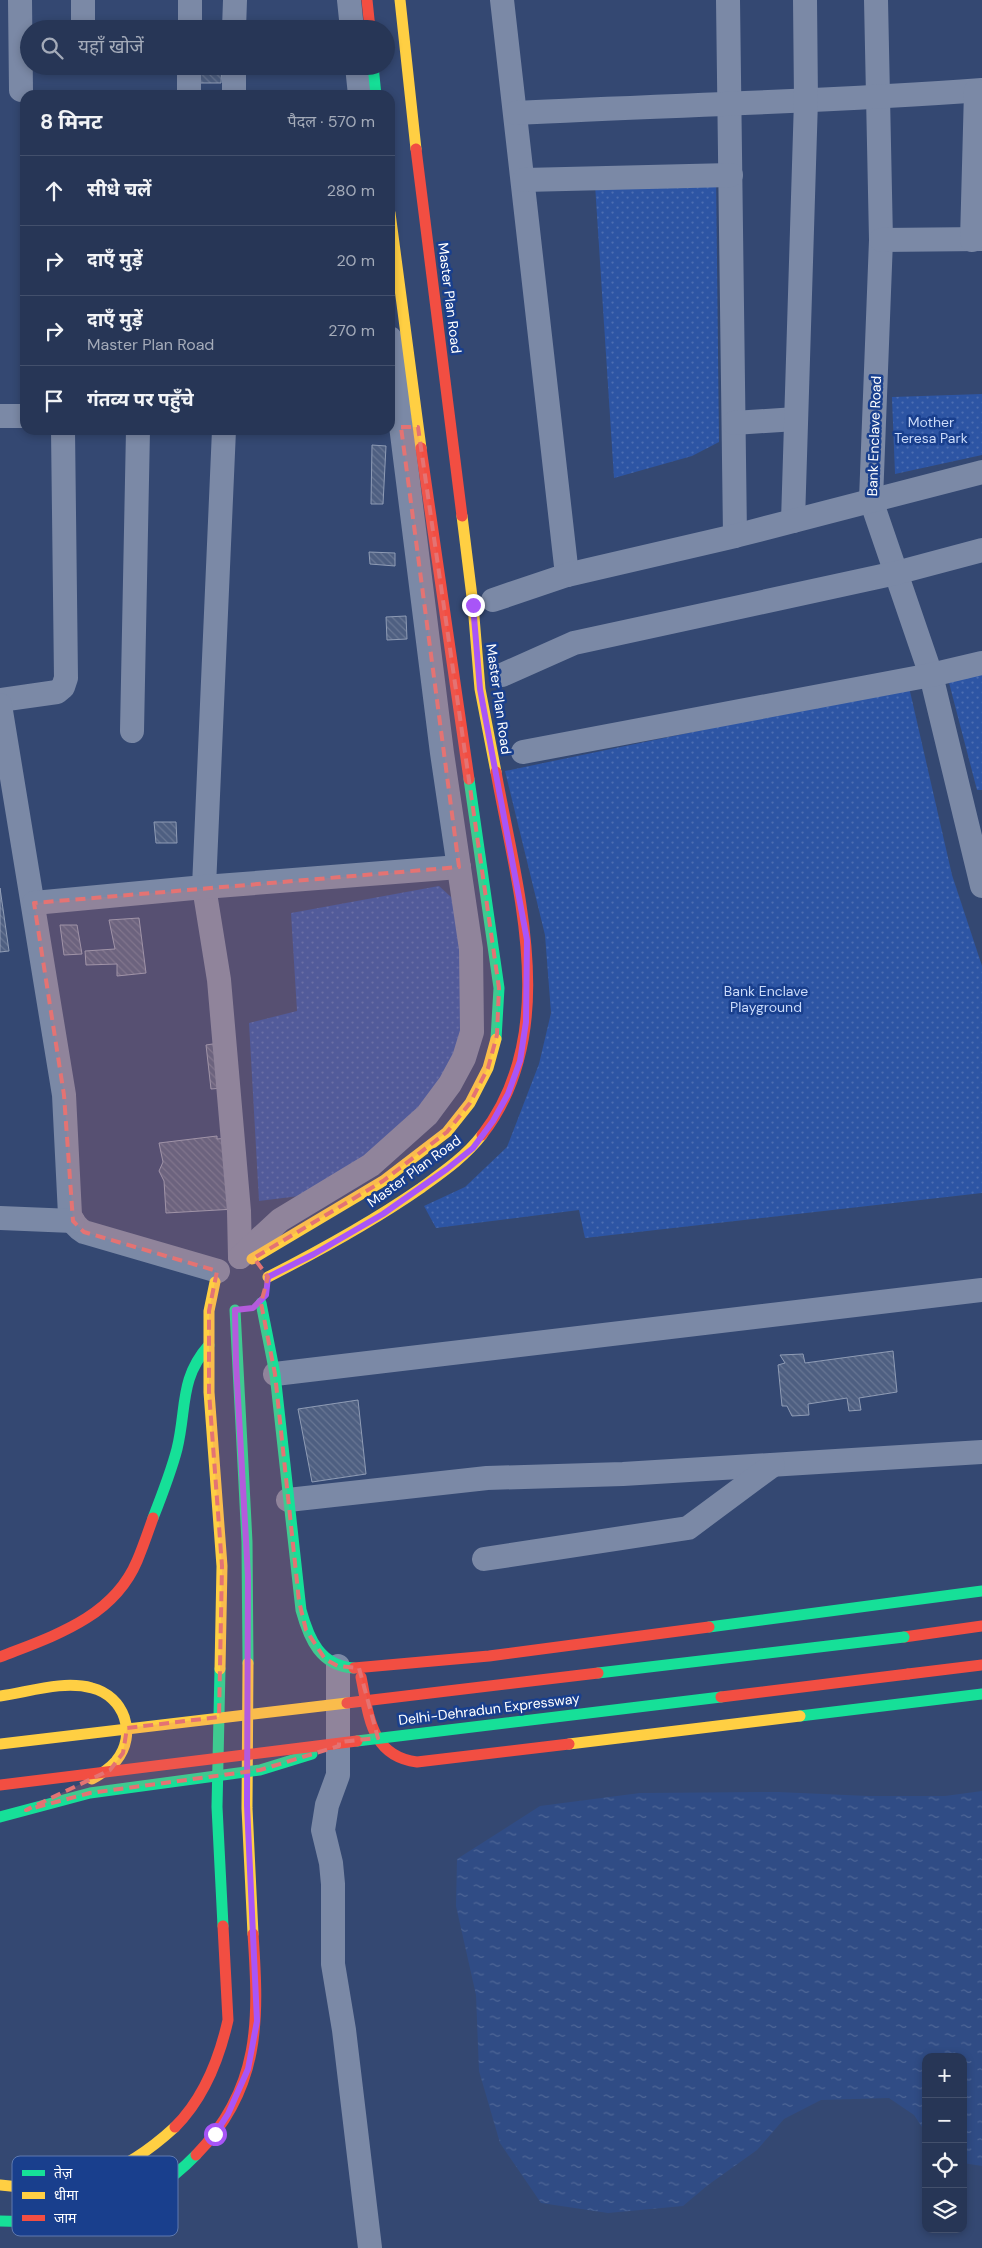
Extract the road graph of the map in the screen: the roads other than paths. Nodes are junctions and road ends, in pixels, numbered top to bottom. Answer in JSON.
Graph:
{"nodes":[{"id":1,"x":20,"y":0,"type":"edge"},
{"id":2,"x":83,"y":0,"type":"edge"},
{"id":3,"x":190,"y":0,"type":"edge"},
{"id":4,"x":235,"y":0,"type":"edge"},
{"id":5,"x":349,"y":0,"type":"edge"},
{"id":6,"x":367,"y":0,"type":"edge"},
{"id":7,"x":400,"y":0,"type":"edge"},
{"id":8,"x":502,"y":0,"type":"edge"},
{"id":9,"x":728,"y":0,"type":"edge"},
{"id":10,"x":805,"y":0,"type":"edge"},
{"id":11,"x":876,"y":0,"type":"edge"},
{"id":12,"x":20,"y":20,"type":"edge"},
{"id":13,"x":84,"y":20,"type":"edge"},
{"id":14,"x":190,"y":20,"type":"edge"},
{"id":15,"x":234,"y":20,"type":"edge"},
{"id":16,"x":351,"y":20,"type":"edge"},
{"id":17,"x":369,"y":20,"type":"edge"},
{"id":18,"x":21,"y":75,"type":"edge"},
{"id":19,"x":189,"y":75,"type":"edge"},
{"id":20,"x":234,"y":75,"type":"edge"},
{"id":21,"x":358,"y":75,"type":"edge"},
{"id":22,"x":375,"y":75,"type":"edge"},
{"id":23,"x":21,"y":90,"type":"dead end"},
{"id":24,"x":189,"y":90,"type":"edge"},
{"id":25,"x":234,"y":90,"type":"edge"},
{"id":26,"x":359,"y":90,"type":"edge"},
{"id":27,"x":376,"y":90,"type":"edge"},
{"id":28,"x":979,"y":90,"type":"edge"},
{"id":29,"x":878,"y":95,"type":"junction"},
{"id":30,"x":806,"y":100,"type":"junction"},
{"id":31,"x":731,"y":104,"type":"junction"},
{"id":32,"x":516,"y":113,"type":"junction"},
{"id":33,"x":978,"y":166,"type":"edge"},
{"id":34,"x":731,"y":175,"type":"junction"},
{"id":35,"x":524,"y":180,"type":"junction"},
{"id":36,"x":881,"y":240,"type":"junction"},
{"id":37,"x":977,"y":240,"type":"edge"},
{"id":38,"x":395,"y":295,"type":"edge"},
{"id":39,"x":395,"y":372,"type":"edge"},
{"id":40,"x":0,"y":416,"type":"edge"},
{"id":41,"x":20,"y":416,"type":"edge"},
{"id":42,"x":796,"y":419,"type":"junction"},
{"id":43,"x":734,"y":423,"type":"junction"},
{"id":44,"x":403,"y":427,"type":"edge"},
{"id":45,"x":63,"y":435,"type":"edge"},
{"id":46,"x":138,"y":435,"type":"edge"},
{"id":47,"x":224,"y":435,"type":"edge"},
{"id":48,"x":982,"y":472,"type":"edge"},
{"id":49,"x":870,"y":500,"type":"junction"},
{"id":50,"x":793,"y":521,"type":"junction"},
{"id":51,"x":735,"y":536,"type":"junction"},
{"id":52,"x":982,"y":550,"type":"edge"},
{"id":53,"x":896,"y":573,"type":"junction"},
{"id":54,"x":567,"y":575,"type":"junction"},
{"id":55,"x":493,"y":600,"type":"dead end"},
{"id":56,"x":982,"y":663,"type":"edge"},
{"id":57,"x":502,"y":675,"type":"dead end"},
{"id":58,"x":931,"y":675,"type":"junction"},
{"id":59,"x":0,"y":700,"type":"edge"},
{"id":60,"x":0,"y":706,"type":"edge"},
{"id":61,"x":132,"y":731,"type":"dead end"},
{"id":62,"x":523,"y":752,"type":"dead end"},
{"id":63,"x":460,"y":803,"type":"junction"},
{"id":64,"x":973,"y":810,"type":"edge"},
{"id":65,"x":459,"y":867,"type":"junction"},
{"id":66,"x":204,"y":886,"type":"junction"},
{"id":67,"x":982,"y":886,"type":"edge"},
{"id":68,"x":34,"y":903,"type":"junction"},
{"id":69,"x":0,"y":1218,"type":"edge"},
{"id":70,"x":73,"y":1221,"type":"junction"},
{"id":71,"x":246,"y":1258,"type":"junction"},
{"id":72,"x":216,"y":1277,"type":"junction"},
{"id":73,"x":982,"y":1290,"type":"edge"},
{"id":74,"x":249,"y":1300,"type":"junction"},
{"id":75,"x":209,"y":1345,"type":"junction"},
{"id":76,"x":275,"y":1374,"type":"junction"},
{"id":77,"x":982,"y":1452,"type":"edge"},
{"id":78,"x":773,"y":1464,"type":"junction"},
{"id":79,"x":288,"y":1500,"type":"junction"},
{"id":80,"x":484,"y":1559,"type":"dead end"},
{"id":81,"x":982,"y":1591,"type":"edge"},
{"id":82,"x":982,"y":1626,"type":"edge"},
{"id":83,"x":0,"y":1657,"type":"edge"},
{"id":84,"x":982,"y":1665,"type":"edge"},
{"id":85,"x":349,"y":1667,"type":"junction"},
{"id":86,"x":982,"y":1694,"type":"edge"},
{"id":87,"x":0,"y":1696,"type":"edge"},
{"id":88,"x":356,"y":1740,"type":"junction"},
{"id":89,"x":0,"y":1744,"type":"edge"},
{"id":90,"x":0,"y":1785,"type":"edge"},
{"id":91,"x":0,"y":1816,"type":"edge"},
{"id":92,"x":139,"y":2156,"type":"edge"},
{"id":93,"x":178,"y":2173,"type":"edge"},
{"id":94,"x":370,"y":2248,"type":"edge"}],
"edges":[{"from":1,"to":12,"type":"street"},
{"from":2,"to":13,"type":"street"},
{"from":3,"to":14,"type":"street"},
{"from":4,"to":15,"type":"street"},
{"from":5,"to":16,"type":"street"},
{"from":6,"to":17,"type":"main road"},
{"from":7,"to":74,"type":"main road","name":"Master Plan Road"},
{"from":8,"to":32,"type":"street"},
{"from":9,"to":31,"type":"street"},
{"from":10,"to":30,"type":"street"},
{"from":11,"to":29,"type":"street","name":"Bank Enclave Road"},
{"from":18,"to":23,"type":"street"},
{"from":19,"to":24,"type":"street"},
{"from":20,"to":25,"type":"street"},
{"from":21,"to":26,"type":"street"},
{"from":22,"to":27,"type":"main road"},
{"from":28,"to":29,"type":"street"},
{"from":28,"to":33,"type":"street"},
{"from":29,"to":30,"type":"street"},
{"from":29,"to":36,"type":"street","name":"Bank Enclave Road"},
{"from":30,"to":31,"type":"street"},
{"from":30,"to":42,"type":"street"},
{"from":31,"to":32,"type":"street"},
{"from":31,"to":34,"type":"street"},
{"from":32,"to":35,"type":"street"},
{"from":33,"to":37,"type":"street"},
{"from":34,"to":35,"type":"street"},
{"from":34,"to":43,"type":"street"},
{"from":35,"to":54,"type":"street"},
{"from":36,"to":37,"type":"street"},
{"from":36,"to":49,"type":"street","name":"Bank Enclave Road"},
{"from":38,"to":44,"type":"main road"},
{"from":39,"to":44,"type":"street"},
{"from":40,"to":41,"type":"street"},
{"from":42,"to":43,"type":"street"},
{"from":42,"to":50,"type":"street"},
{"from":43,"to":51,"type":"street"},
{"from":44,"to":63,"type":"street"},
{"from":45,"to":59,"type":"street"},
{"from":46,"to":61,"type":"street"},
{"from":47,"to":66,"type":"street"},
{"from":48,"to":49,"type":"street"},
{"from":49,"to":50,"type":"street"},
{"from":49,"to":53,"type":"street","name":"Bank Enclave Road"},
{"from":50,"to":51,"type":"street"},
{"from":51,"to":54,"type":"street"},
{"from":52,"to":53,"type":"street"},
{"from":53,"to":57,"type":"street"},
{"from":53,"to":58,"type":"street","name":"Bank Enclave Road"},
{"from":54,"to":55,"type":"street"},
{"from":56,"to":58,"type":"street"},
{"from":58,"to":62,"type":"street"},
{"from":58,"to":64,"type":"street","name":"Bank Enclave Road"},
{"from":60,"to":68,"type":"street"},
{"from":63,"to":65,"type":"street"},
{"from":63,"to":71,"type":"main road"},
{"from":64,"to":67,"type":"street","name":"Bank Enclave Road"},
{"from":65,"to":66,"type":"street"},
{"from":65,"to":71,"type":"street"},
{"from":66,"to":68,"type":"street"},
{"from":66,"to":71,"type":"street"},
{"from":68,"to":70,"type":"street"},
{"from":69,"to":70,"type":"street"},
{"from":70,"to":72,"type":"street"},
{"from":71,"to":72,"type":"main road"},
{"from":71,"to":74,"type":"main road"},
{"from":72,"to":74,"type":"main road"},
{"from":72,"to":75,"type":"main road"},
{"from":73,"to":76,"type":"street"},
{"from":74,"to":76,"type":"main road"},
{"from":74,"to":93,"type":"main road"},
{"from":75,"to":83,"type":"main road"},
{"from":75,"to":92,"type":"main road"},
{"from":76,"to":79,"type":"main road"},
{"from":77,"to":78,"type":"street"},
{"from":78,"to":79,"type":"street"},
{"from":78,"to":80,"type":"street"},
{"from":79,"to":85,"type":"main road"},
{"from":81,"to":85,"type":"main road"},
{"from":82,"to":89,"type":"main road","name":"Delhi-Dehradun Expressway","bridge":true},
{"from":84,"to":88,"type":"main road","name":"Delhi-Dehradun Expressway","bridge":true},
{"from":85,"to":86,"type":"main road"},
{"from":85,"to":94,"type":"street"},
{"from":87,"to":91,"type":"main road"},
{"from":88,"to":90,"type":"main road","name":"Delhi-Dehradun Expressway","bridge":true},
{"from":88,"to":91,"type":"main road","bridge":true}]}
